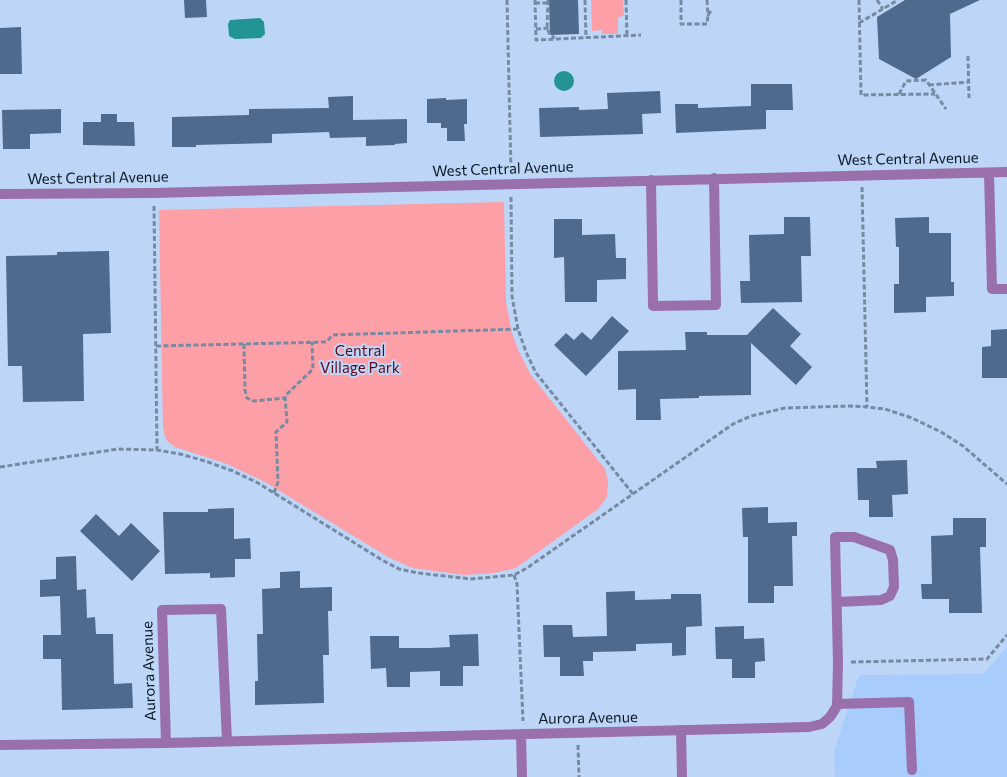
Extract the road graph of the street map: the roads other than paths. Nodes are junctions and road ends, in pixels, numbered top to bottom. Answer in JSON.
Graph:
{"nodes":[{"id":1,"x":989,"y":172,"type":"junction"},
{"id":2,"x":1007,"y":172,"type":"edge"},
{"id":3,"x":714,"y":178,"type":"junction"},
{"id":4,"x":651,"y":180,"type":"junction"},
{"id":5,"x":0,"y":194,"type":"edge"},
{"id":6,"x":1007,"y":289,"type":"edge"},
{"id":7,"x":837,"y":602,"type":"junction"},
{"id":8,"x":837,"y":704,"type":"junction"},
{"id":9,"x":680,"y":730,"type":"junction"},
{"id":10,"x":522,"y":734,"type":"junction"},
{"id":11,"x":228,"y":741,"type":"junction"},
{"id":12,"x":166,"y":743,"type":"junction"},
{"id":13,"x":0,"y":745,"type":"edge"},
{"id":14,"x":912,"y":770,"type":"dead end"},
{"id":15,"x":522,"y":777,"type":"edge"},
{"id":16,"x":682,"y":777,"type":"edge"}],
"edges":[{"from":1,"to":2,"type":"street","name":"West Central Avenue"},
{"from":1,"to":3,"type":"street","name":"West Central Avenue"},
{"from":1,"to":6,"type":"street"},
{"from":3,"to":4,"type":"street","name":"West Central Avenue"},
{"from":3,"to":4,"type":"street"},
{"from":4,"to":5,"type":"street","name":"West Central Avenue"},
{"from":7,"to":7,"type":"street"},
{"from":7,"to":8,"type":"street"},
{"from":8,"to":9,"type":"street","name":"Aurora Avenue"},
{"from":8,"to":14,"type":"street"},
{"from":9,"to":10,"type":"street","name":"Aurora Avenue"},
{"from":9,"to":16,"type":"street"},
{"from":10,"to":11,"type":"street","name":"Aurora Avenue"},
{"from":10,"to":15,"type":"street"},
{"from":11,"to":12,"type":"street","name":"Aurora Avenue"},
{"from":11,"to":12,"type":"street","name":"Aurora Avenue"},
{"from":12,"to":13,"type":"street","name":"Aurora Avenue"}]}
